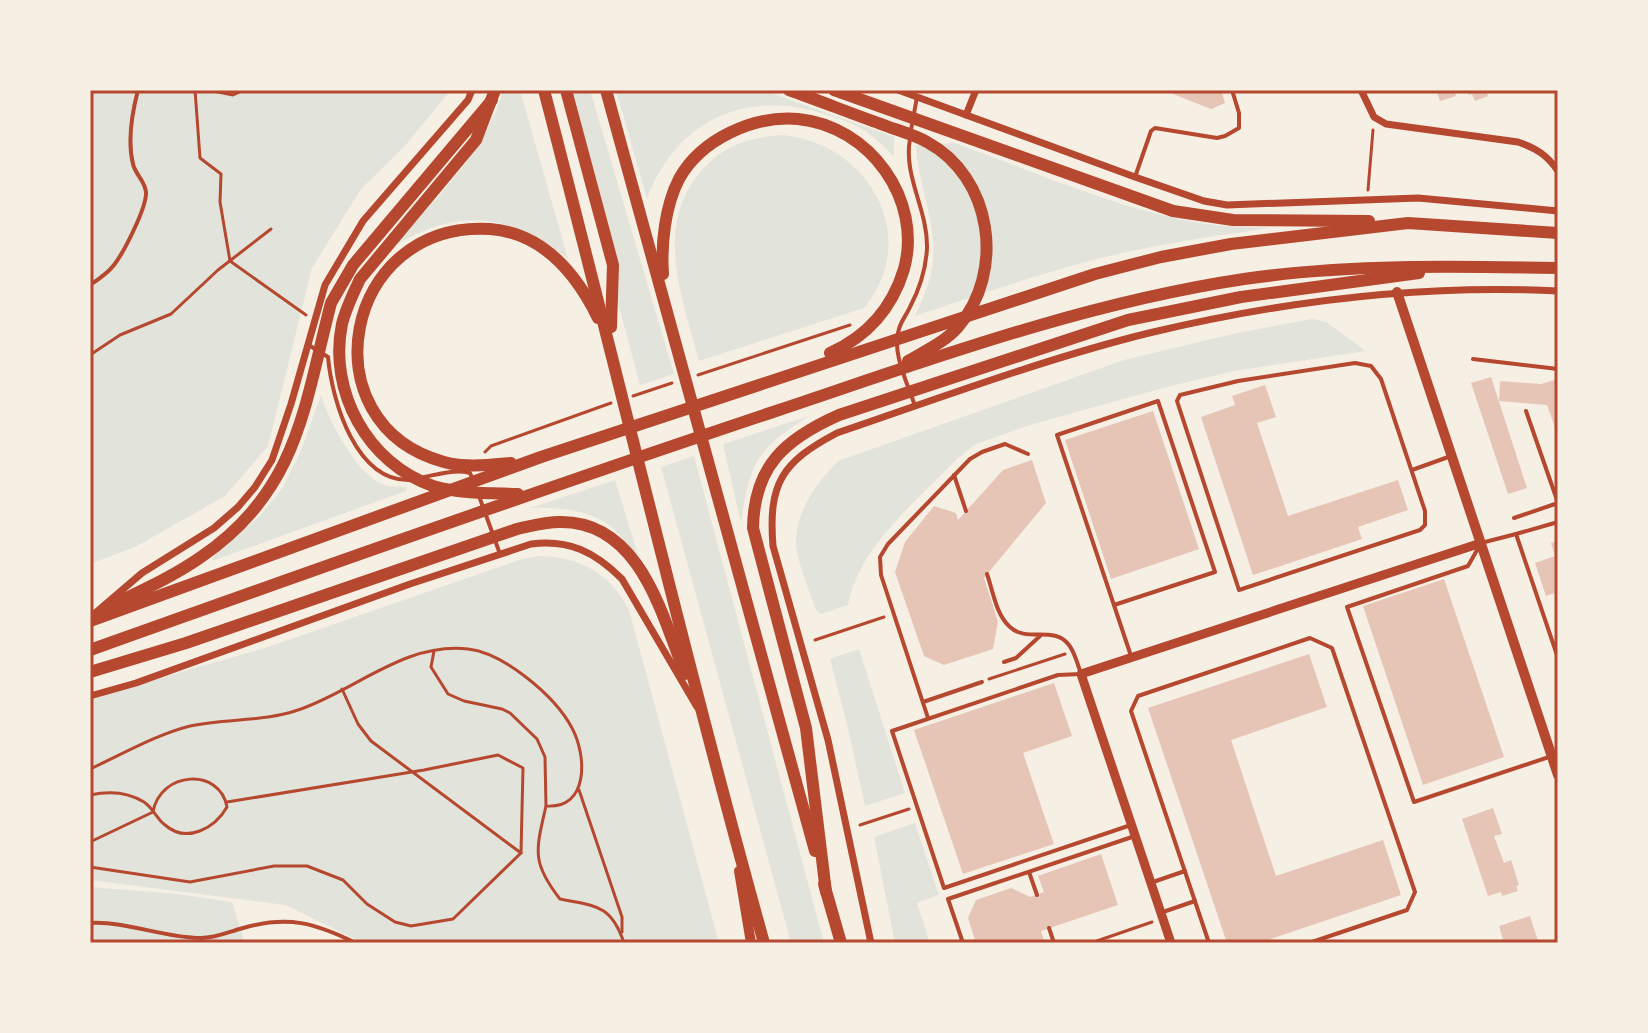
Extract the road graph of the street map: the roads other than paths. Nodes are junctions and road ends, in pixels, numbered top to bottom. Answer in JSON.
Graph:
{"nodes":[{"id":1,"x":138,"y":90,"type":"edge"},
{"id":2,"x":472,"y":90,"type":"edge"},
{"id":3,"x":544,"y":90,"type":"edge"},
{"id":4,"x":566,"y":90,"type":"edge"},
{"id":5,"x":606,"y":90,"type":"edge"},
{"id":6,"x":789,"y":90,"type":"edge"},
{"id":7,"x":834,"y":90,"type":"edge"},
{"id":8,"x":898,"y":90,"type":"edge"},
{"id":9,"x":976,"y":90,"type":"edge"},
{"id":10,"x":1232,"y":90,"type":"edge"},
{"id":11,"x":1361,"y":90,"type":"edge"},
{"id":12,"x":494,"y":95,"type":"edge"},
{"id":13,"x":917,"y":97,"type":"junction"},
{"id":14,"x":966,"y":115,"type":"junction"},
{"id":15,"x":1558,"y":171,"type":"edge"},
{"id":16,"x":1135,"y":177,"type":"junction"},
{"id":17,"x":1558,"y":211,"type":"edge"},
{"id":18,"x":1408,"y":223,"type":"junction"},
{"id":19,"x":1558,"y":231,"type":"edge"},
{"id":20,"x":1455,"y":266,"type":"junction"},
{"id":21,"x":1558,"y":271,"type":"edge"},
{"id":22,"x":90,"y":285,"type":"edge"},
{"id":23,"x":1558,"y":291,"type":"edge"},
{"id":24,"x":1397,"y":292,"type":"junction"},
{"id":25,"x":665,"y":301,"type":"junction"},
{"id":26,"x":610,"y":342,"type":"junction"},
{"id":27,"x":306,"y":344,"type":"junction"},
{"id":28,"x":1473,"y":359,"type":"dead end"},
{"id":29,"x":1558,"y":369,"type":"edge"},
{"id":30,"x":888,"y":373,"type":"junction"},
{"id":31,"x":776,"y":378,"type":"junction"},
{"id":32,"x":915,"y":406,"type":"junction"},
{"id":33,"x":1526,"y":411,"type":"dead end"},
{"id":34,"x":1028,"y":454,"type":"dead end"},
{"id":35,"x":1452,"y":456,"type":"junction"},
{"id":36,"x":541,"y":457,"type":"junction"},
{"id":37,"x":1412,"y":470,"type":"junction"},
{"id":38,"x":954,"y":475,"type":"junction"},
{"id":39,"x":526,"y":494,"type":"junction"},
{"id":40,"x":1558,"y":503,"type":"edge"},
{"id":41,"x":966,"y":511,"type":"dead end"},
{"id":42,"x":1514,"y":518,"type":"dead end"},
{"id":43,"x":1558,"y":522,"type":"edge"},
{"id":44,"x":1516,"y":534,"type":"junction"},
{"id":45,"x":1481,"y":543,"type":"junction"},
{"id":46,"x":500,"y":554,"type":"junction"},
{"id":47,"x":987,"y":574,"type":"dead end"},
{"id":48,"x":1114,"y":605,"type":"junction"},
{"id":49,"x":91,"y":618,"type":"edge"},
{"id":50,"x":1043,"y":634,"type":"junction"},
{"id":51,"x":90,"y":650,"type":"edge"},
{"id":52,"x":1132,"y":658,"type":"junction"},
{"id":53,"x":1558,"y":658,"type":"edge"},
{"id":54,"x":1004,"y":662,"type":"dead end"},
{"id":55,"x":90,"y":672,"type":"edge"},
{"id":56,"x":1081,"y":674,"type":"junction"},
{"id":57,"x":982,"y":682,"type":"road end"},
{"id":58,"x":90,"y":696,"type":"edge"},
{"id":59,"x":923,"y":702,"type":"junction"},
{"id":60,"x":702,"y":716,"type":"junction"},
{"id":61,"x":929,"y":719,"type":"junction"},
{"id":62,"x":1556,"y":763,"type":"edge"},
{"id":63,"x":1131,"y":825,"type":"junction"},
{"id":64,"x":733,"y":833,"type":"junction"},
{"id":65,"x":1135,"y":836,"type":"junction"},
{"id":66,"x":1185,"y":871,"type":"junction"},
{"id":67,"x":1029,"y":872,"type":"junction"},
{"id":68,"x":1150,"y":883,"type":"junction"},
{"id":69,"x":826,"y":892,"type":"junction"},
{"id":70,"x":1037,"y":895,"type":"dead end"},
{"id":71,"x":1195,"y":901,"type":"junction"},
{"id":72,"x":1160,"y":912,"type":"junction"},
{"id":73,"x":90,"y":923,"type":"edge"},
{"id":74,"x":1049,"y":928,"type":"dead end"},
{"id":75,"x":840,"y":940,"type":"edge"},
{"id":76,"x":356,"y":943,"type":"edge"},
{"id":77,"x":751,"y":943,"type":"edge"},
{"id":78,"x":764,"y":943,"type":"edge"},
{"id":79,"x":871,"y":943,"type":"edge"},
{"id":80,"x":963,"y":943,"type":"edge"},
{"id":81,"x":1054,"y":943,"type":"edge"},
{"id":82,"x":1171,"y":943,"type":"edge"},
{"id":83,"x":1209,"y":943,"type":"edge"},
{"id":84,"x":1309,"y":943,"type":"edge"}],
"edges":[{"from":1,"to":22,"type":"lane"},
{"from":2,"to":27,"type":"street"},
{"from":3,"to":26,"type":"main road"},
{"from":4,"to":26,"type":"main road"},
{"from":5,"to":25,"type":"main road"},
{"from":6,"to":30,"type":"main road"},
{"from":7,"to":18,"type":"main road"},
{"from":8,"to":13,"type":"street"},
{"from":9,"to":14,"type":"street"},
{"from":10,"to":16,"type":"lane"},
{"from":11,"to":15,"type":"street"},
{"from":12,"to":39,"type":"main road"},
{"from":12,"to":49,"type":"main road"},
{"from":13,"to":14,"type":"street"},
{"from":13,"to":32,"type":"lane"},
{"from":14,"to":16,"type":"street"},
{"from":16,"to":17,"type":"street"},
{"from":18,"to":19,"type":"main road"},
{"from":18,"to":31,"type":"main road"},
{"from":20,"to":21,"type":"main road"},
{"from":20,"to":30,"type":"main road"},
{"from":20,"to":69,"type":"main road"},
{"from":23,"to":24,"type":"street"},
{"from":24,"to":32,"type":"street"},
{"from":24,"to":35,"type":"main road"},
{"from":25,"to":31,"type":"main road"},
{"from":25,"to":69,"type":"main road"},
{"from":26,"to":36,"type":"main road"},
{"from":26,"to":60,"type":"main road"},
{"from":27,"to":46,"type":"lane"},
{"from":27,"to":49,"type":"street"},
{"from":28,"to":29,"type":"lane"},
{"from":30,"to":39,"type":"main road"},
{"from":31,"to":36,"type":"main road"},
{"from":32,"to":79,"type":"street"},
{"from":33,"to":40,"type":"lane"},
{"from":34,"to":38,"type":"lane"},
{"from":35,"to":37,"type":"lane"},
{"from":35,"to":45,"type":"main road"},
{"from":36,"to":49,"type":"main road"},
{"from":37,"to":37,"type":"lane"},
{"from":38,"to":41,"type":"lane"},
{"from":38,"to":59,"type":"lane"},
{"from":39,"to":51,"type":"main road"},
{"from":40,"to":42,"type":"lane"},
{"from":43,"to":44,"type":"lane"},
{"from":44,"to":45,"type":"lane"},
{"from":44,"to":53,"type":"lane"},
{"from":45,"to":52,"type":"street"},
{"from":45,"to":62,"type":"main road"},
{"from":45,"to":62,"type":"lane"},
{"from":46,"to":58,"type":"street"},
{"from":46,"to":60,"type":"street"},
{"from":47,"to":50,"type":"lane"},
{"from":48,"to":48,"type":"lane"},
{"from":48,"to":52,"type":"lane"},
{"from":50,"to":54,"type":"lane"},
{"from":50,"to":56,"type":"lane"},
{"from":52,"to":56,"type":"street"},
{"from":55,"to":60,"type":"main road"},
{"from":56,"to":61,"type":"lane"},
{"from":56,"to":63,"type":"street"},
{"from":57,"to":59,"type":"lane"},
{"from":59,"to":61,"type":"lane"},
{"from":60,"to":64,"type":"main road"},
{"from":61,"to":63,"type":"lane"},
{"from":63,"to":65,"type":"street"},
{"from":64,"to":77,"type":"main road"},
{"from":64,"to":78,"type":"main road"},
{"from":65,"to":67,"type":"lane"},
{"from":65,"to":68,"type":"street"},
{"from":66,"to":68,"type":"lane"},
{"from":66,"to":71,"type":"lane"},
{"from":66,"to":84,"type":"lane"},
{"from":67,"to":70,"type":"lane"},
{"from":67,"to":80,"type":"lane"},
{"from":68,"to":72,"type":"street"},
{"from":69,"to":75,"type":"main road"},
{"from":71,"to":72,"type":"lane"},
{"from":71,"to":83,"type":"lane"},
{"from":72,"to":82,"type":"street"},
{"from":73,"to":76,"type":"lane"},
{"from":74,"to":81,"type":"lane"}]}
